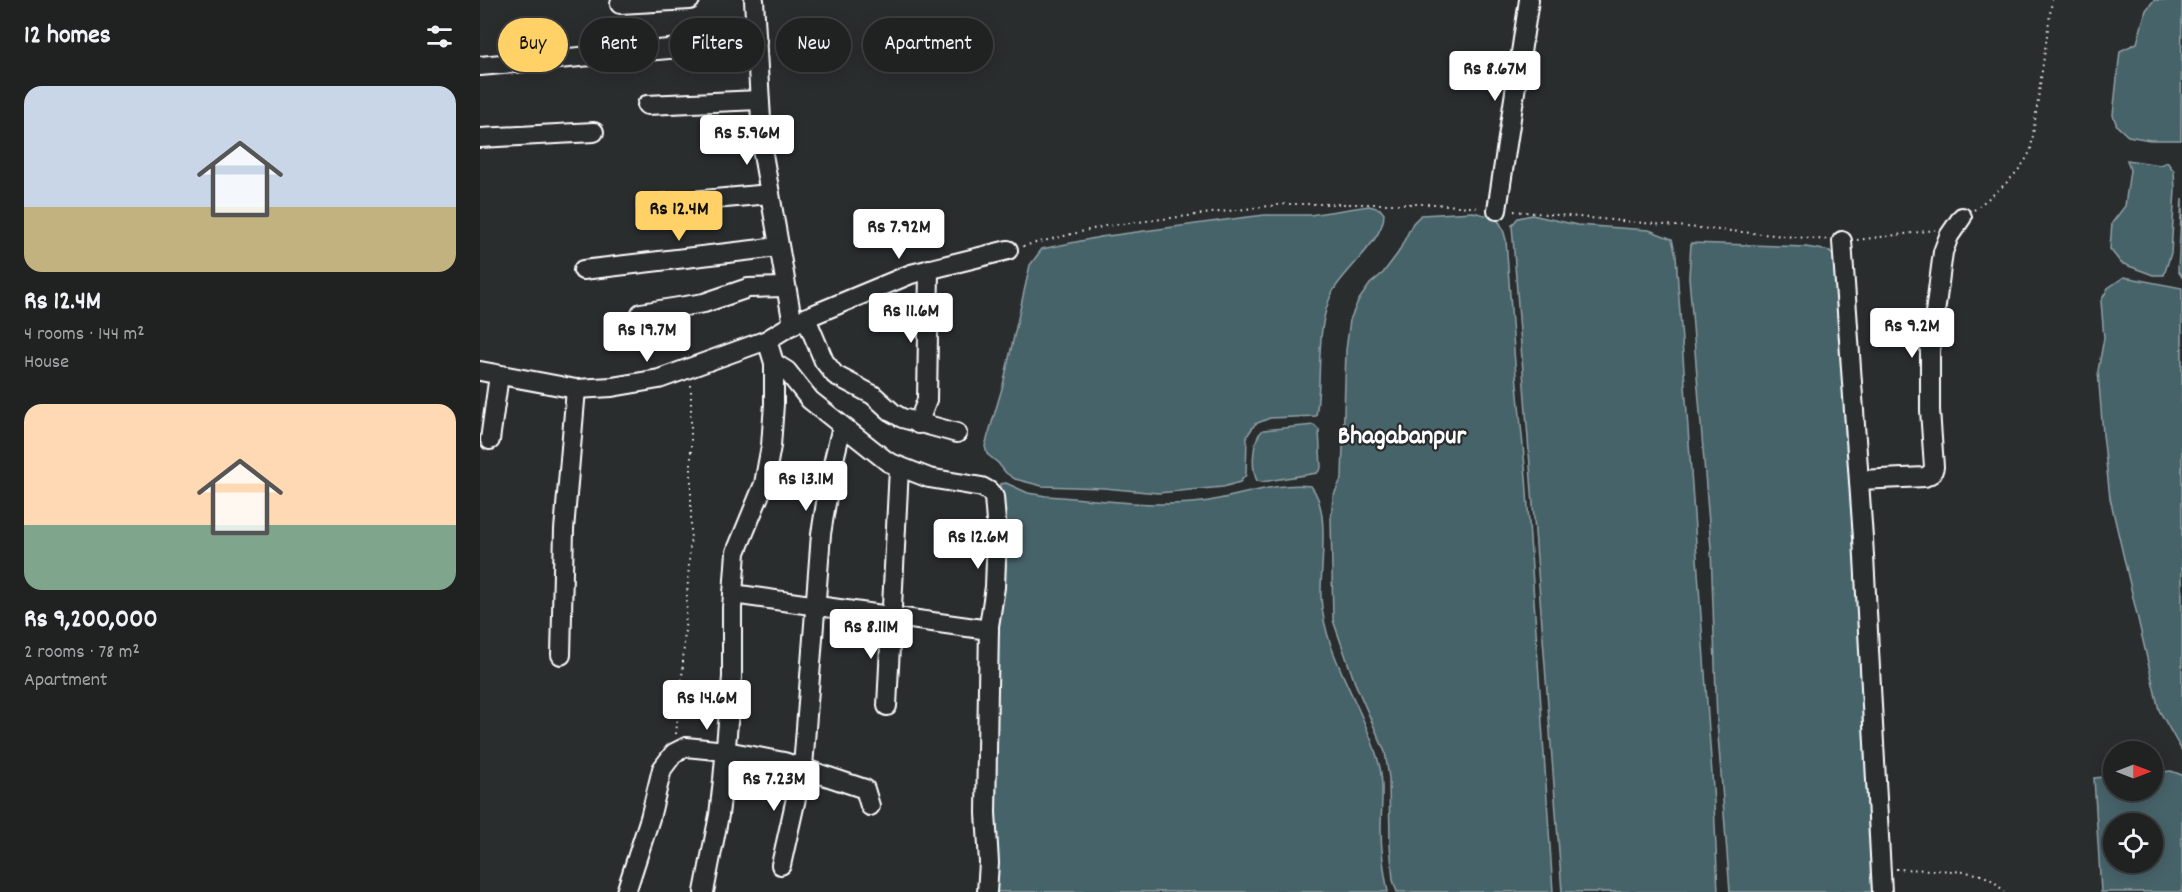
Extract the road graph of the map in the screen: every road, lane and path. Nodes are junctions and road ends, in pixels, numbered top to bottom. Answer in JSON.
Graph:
{"nodes":[{"id":1,"x":690,"y":0,"type":"edge"},
{"id":2,"x":754,"y":0,"type":"edge"},
{"id":3,"x":1529,"y":0,"type":"edge"},
{"id":4,"x":2052,"y":0,"type":"edge"},
{"id":5,"x":620,"y":4,"type":"dead end"},
{"id":6,"x":755,"y":18,"type":"edge"},
{"id":7,"x":670,"y":49,"type":"edge"},
{"id":8,"x":480,"y":66,"type":"edge"},
{"id":9,"x":758,"y":72,"type":"edge"},
{"id":10,"x":759,"y":100,"type":"junction"},
{"id":11,"x":647,"y":105,"type":"dead end"},
{"id":12,"x":594,"y":132,"type":"dead end"},
{"id":13,"x":480,"y":138,"type":"edge"},
{"id":14,"x":770,"y":194,"type":"junction"},
{"id":15,"x":647,"y":205,"type":"dead end"},
{"id":16,"x":1497,"y":210,"type":"junction"},
{"id":17,"x":1962,"y":218,"type":"joint"},
{"id":18,"x":1937,"y":230,"type":"dead end"},
{"id":19,"x":1842,"y":241,"type":"junction"},
{"id":20,"x":778,"y":247,"type":"junction"},
{"id":21,"x":1008,"y":250,"type":"joint"},
{"id":22,"x":929,"y":269,"type":"junction"},
{"id":23,"x":583,"y":270,"type":"dead end"},
{"id":24,"x":785,"y":287,"type":"junction"},
{"id":25,"x":641,"y":313,"type":"dead end"},
{"id":26,"x":800,"y":322,"type":"junction"},
{"id":27,"x":767,"y":340,"type":"junction"},
{"id":28,"x":774,"y":363,"type":"junction"},
{"id":29,"x":480,"y":371,"type":"edge"},
{"id":30,"x":499,"y":375,"type":"junction"},
{"id":31,"x":690,"y":380,"type":"dead end"},
{"id":32,"x":576,"y":388,"type":"junction"},
{"id":33,"x":918,"y":424,"type":"junction"},
{"id":34,"x":842,"y":426,"type":"junction"},
{"id":35,"x":957,"y":433,"type":"dead end"},
{"id":36,"x":490,"y":440,"type":"dead end"},
{"id":37,"x":899,"y":468,"type":"junction"},
{"id":38,"x":1859,"y":480,"type":"junction"},
{"id":39,"x":733,"y":594,"type":"junction"},
{"id":40,"x":816,"y":606,"type":"junction"},
{"id":41,"x":891,"y":616,"type":"junction"},
{"id":42,"x":988,"y":630,"type":"junction"},
{"id":43,"x":561,"y":655,"type":"dead end"},
{"id":44,"x":887,"y":706,"type":"dead end"},
{"id":45,"x":726,"y":751,"type":"junction"},
{"id":46,"x":674,"y":753,"type":"junction"},
{"id":47,"x":803,"y":767,"type":"junction"},
{"id":48,"x":870,"y":806,"type":"dead end"},
{"id":49,"x":781,"y":865,"type":"dead end"},
{"id":50,"x":1880,"y":867,"type":"junction"},
{"id":51,"x":627,"y":892,"type":"edge"},
{"id":52,"x":704,"y":892,"type":"edge"},
{"id":53,"x":987,"y":892,"type":"edge"},
{"id":54,"x":1882,"y":892,"type":"edge"},
{"id":55,"x":2004,"y":892,"type":"edge"}],
"edges":[{"from":1,"to":5,"type":"street"},
{"from":2,"to":6,"type":"street"},
{"from":3,"to":16,"type":"street"},
{"from":4,"to":17,"type":"path"},
{"from":7,"to":8,"type":"street"},
{"from":9,"to":10,"type":"street"},
{"from":10,"to":11,"type":"street"},
{"from":10,"to":14,"type":"street"},
{"from":12,"to":13,"type":"street"},
{"from":14,"to":15,"type":"street"},
{"from":14,"to":20,"type":"street"},
{"from":16,"to":19,"type":"path"},
{"from":16,"to":21,"type":"path"},
{"from":17,"to":38,"type":"street"},
{"from":18,"to":19,"type":"path"},
{"from":19,"to":38,"type":"street"},
{"from":20,"to":23,"type":"street"},
{"from":20,"to":24,"type":"street"},
{"from":21,"to":22,"type":"street"},
{"from":22,"to":26,"type":"street"},
{"from":22,"to":33,"type":"street"},
{"from":24,"to":25,"type":"street"},
{"from":24,"to":26,"type":"street"},
{"from":26,"to":27,"type":"street"},
{"from":26,"to":33,"type":"street"},
{"from":27,"to":28,"type":"street"},
{"from":27,"to":32,"type":"street"},
{"from":28,"to":34,"type":"street"},
{"from":28,"to":39,"type":"street"},
{"from":29,"to":30,"type":"street"},
{"from":30,"to":32,"type":"street"},
{"from":30,"to":36,"type":"street"},
{"from":31,"to":46,"type":"path"},
{"from":32,"to":43,"type":"street"},
{"from":33,"to":35,"type":"street"},
{"from":34,"to":37,"type":"street"},
{"from":34,"to":40,"type":"street"},
{"from":37,"to":41,"type":"street"},
{"from":37,"to":42,"type":"street"},
{"from":38,"to":50,"type":"street"},
{"from":39,"to":40,"type":"street"},
{"from":39,"to":45,"type":"street"},
{"from":40,"to":41,"type":"street"},
{"from":40,"to":47,"type":"street"},
{"from":41,"to":42,"type":"street"},
{"from":41,"to":44,"type":"street"},
{"from":42,"to":53,"type":"street"},
{"from":45,"to":46,"type":"street"},
{"from":45,"to":47,"type":"street"},
{"from":45,"to":52,"type":"street"},
{"from":46,"to":51,"type":"street"},
{"from":47,"to":48,"type":"street"},
{"from":47,"to":49,"type":"street"},
{"from":50,"to":54,"type":"street"},
{"from":50,"to":55,"type":"path"}]}
